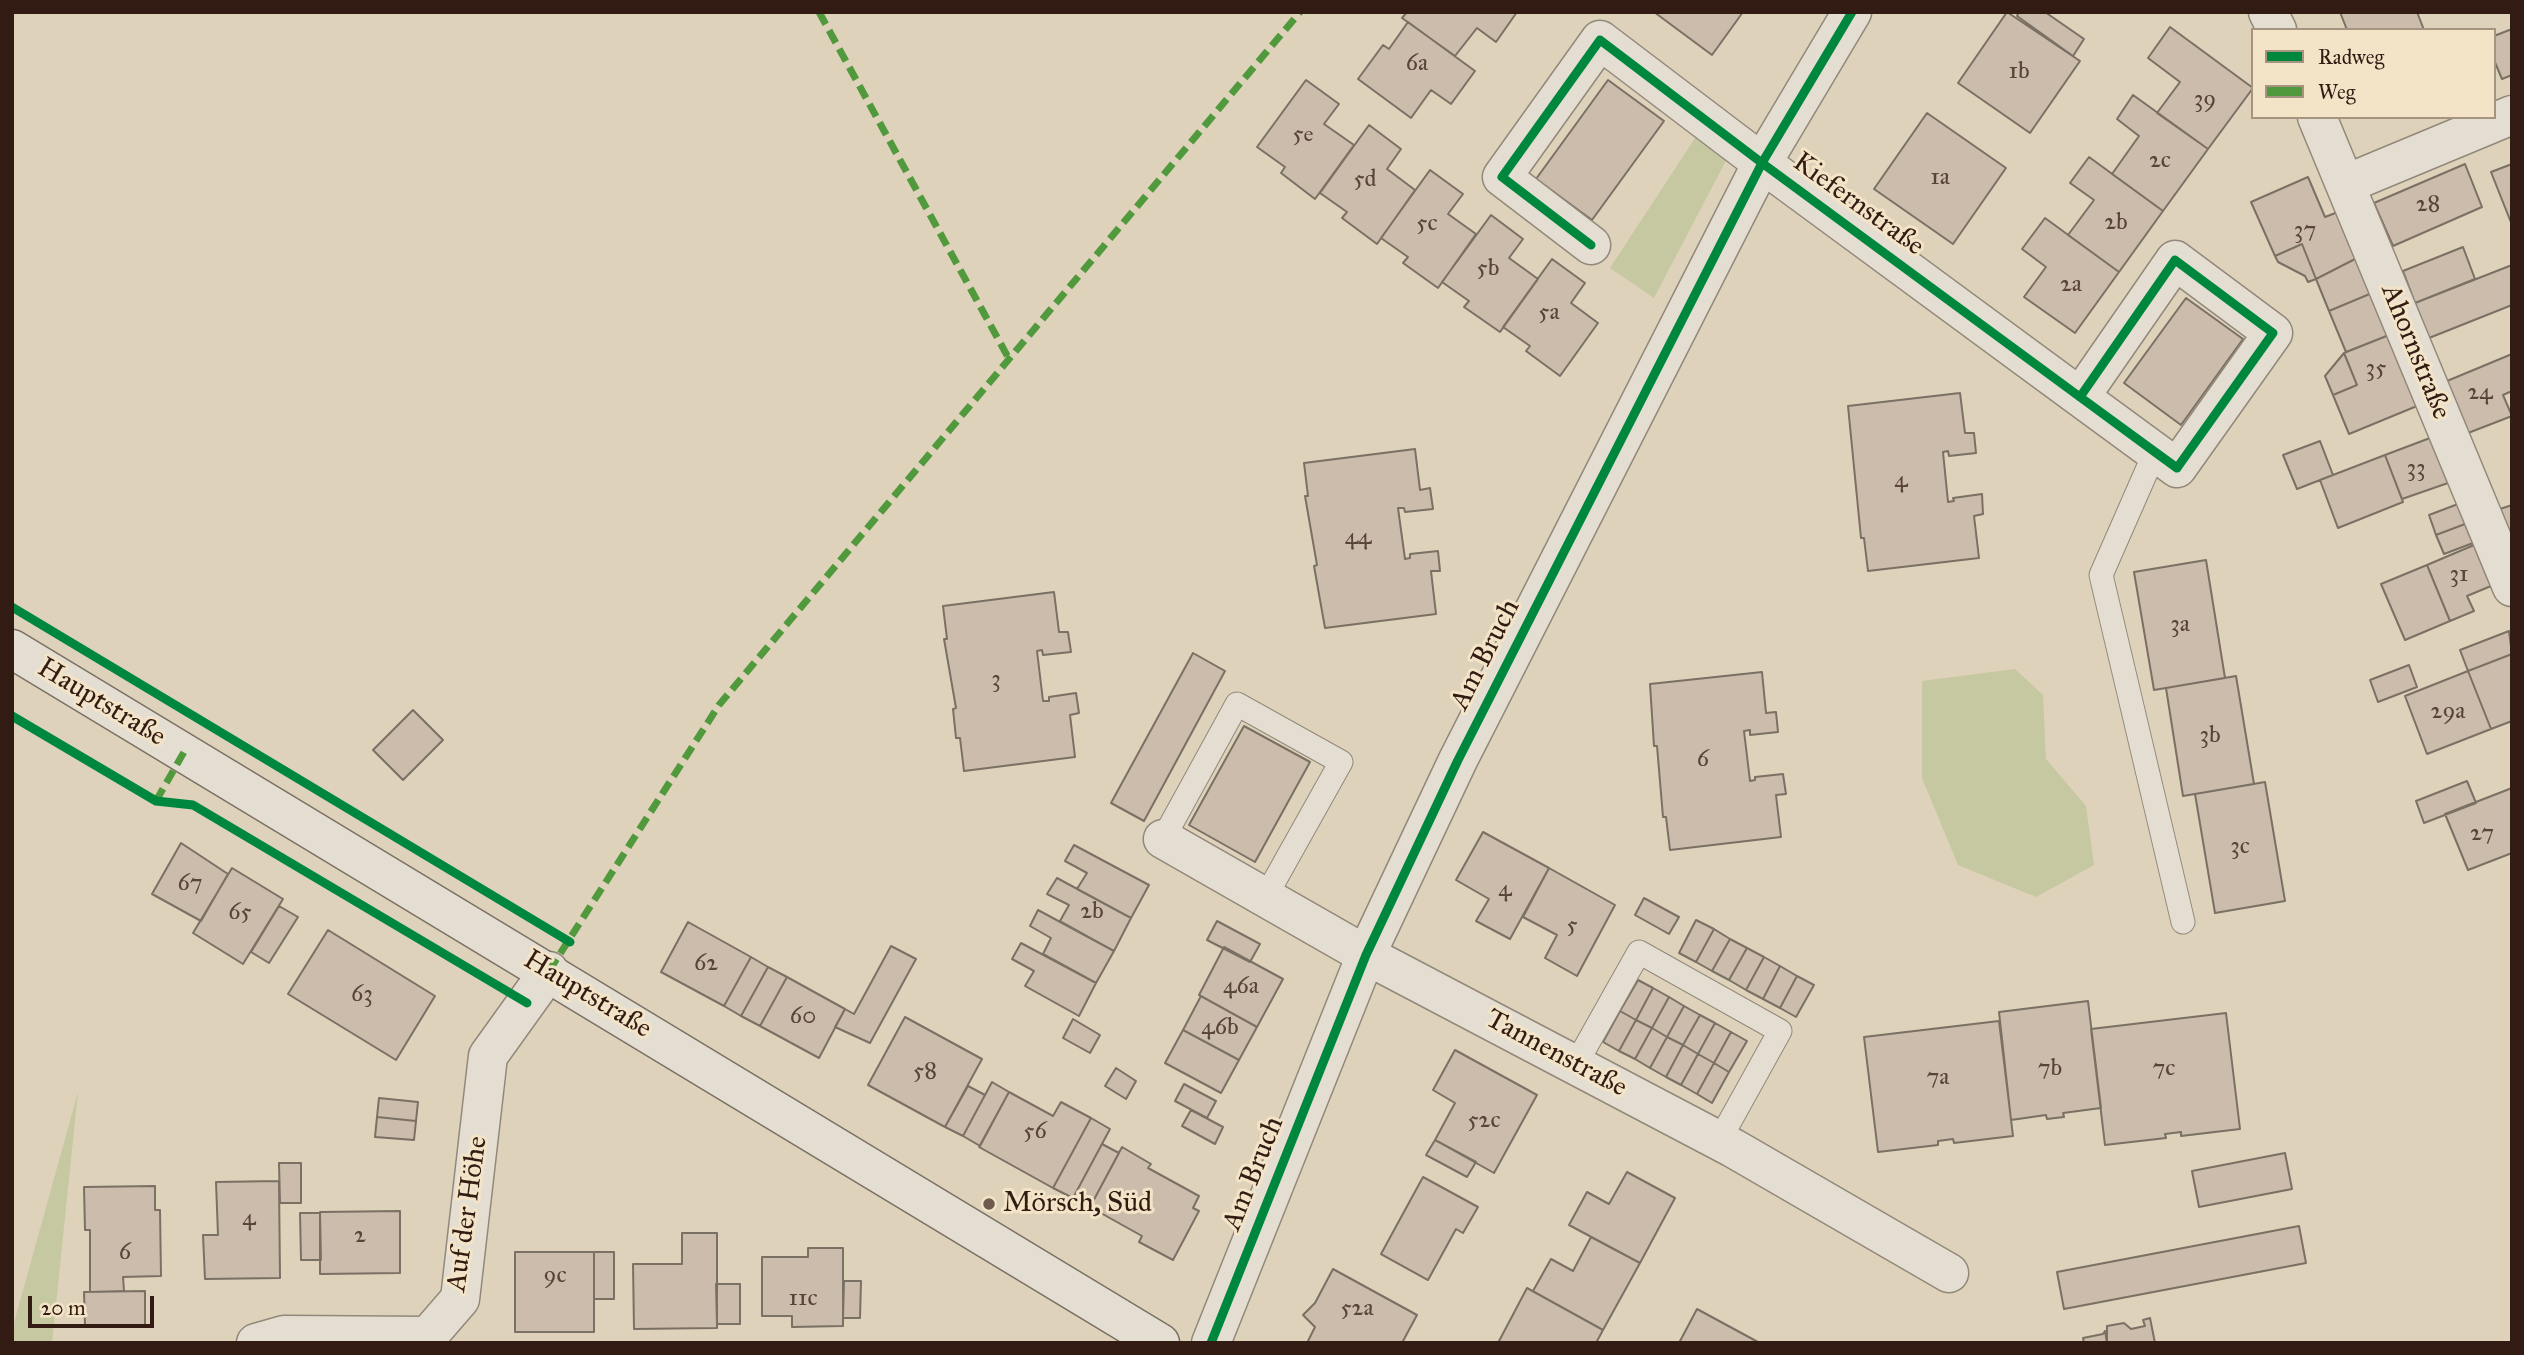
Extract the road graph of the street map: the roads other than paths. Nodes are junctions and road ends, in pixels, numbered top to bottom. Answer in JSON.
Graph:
{"nodes":[{"id":1,"x":1853,"y":12,"type":"edge"},
{"id":2,"x":2268,"y":12,"type":"edge"},
{"id":3,"x":2276,"y":28,"type":"edge"},
{"id":4,"x":2512,"y":115,"type":"edge"},
{"id":5,"x":2318,"y":119,"type":"edge"},
{"id":6,"x":1762,"y":163,"type":"junction"},
{"id":7,"x":2346,"y":184,"type":"junction"},
{"id":8,"x":1591,"y":246,"type":"dead end"},
{"id":9,"x":2080,"y":397,"type":"junction"},
{"id":10,"x":2155,"y":452,"type":"junction"},
{"id":11,"x":2512,"y":587,"type":"edge"},
{"id":12,"x":12,"y":649,"type":"edge"},
{"id":13,"x":1163,"y":839,"type":"joint"},
{"id":14,"x":1266,"y":896,"type":"junction"},
{"id":15,"x":2183,"y":922,"type":"dead end"},
{"id":16,"x":1366,"y":955,"type":"junction"},
{"id":17,"x":549,"y":971,"type":"junction"},
{"id":18,"x":1576,"y":1064,"type":"junction"},
{"id":19,"x":1719,"y":1141,"type":"junction"},
{"id":20,"x":1949,"y":1273,"type":"dead end"},
{"id":21,"x":256,"y":1343,"type":"edge"},
{"id":22,"x":1160,"y":1343,"type":"edge"},
{"id":23,"x":1211,"y":1343,"type":"edge"}],
"edges":[{"from":1,"to":6,"type":"street","name":"Am Bruch"},
{"from":2,"to":3,"type":"street"},
{"from":4,"to":7,"type":"street"},
{"from":5,"to":7,"type":"street","name":"Ahornstraße"},
{"from":6,"to":8,"type":"street","name":"Kiefernstraße"},
{"from":6,"to":9,"type":"street","name":"Kiefernstraße"},
{"from":6,"to":16,"type":"street","name":"Am Bruch"},
{"from":7,"to":11,"type":"street","name":"Ahornstraße"},
{"from":9,"to":10,"type":"street","name":"Kiefernstraße"},
{"from":9,"to":10,"type":"street","name":"Kiefernstraße"},
{"from":10,"to":15,"type":"lane"},
{"from":12,"to":17,"type":"street","name":"Hauptstraße"},
{"from":13,"to":14,"type":"street","name":"Tannenstraße"},
{"from":13,"to":14,"type":"lane"},
{"from":14,"to":16,"type":"street","name":"Tannenstraße"},
{"from":16,"to":18,"type":"street","name":"Tannenstraße"},
{"from":16,"to":23,"type":"street","name":"Am Bruch"},
{"from":17,"to":21,"type":"street","name":"Auf der Höhe"},
{"from":17,"to":22,"type":"street","name":"Hauptstraße"},
{"from":18,"to":19,"type":"street","name":"Tannenstraße"},
{"from":18,"to":19,"type":"lane"},
{"from":19,"to":20,"type":"street","name":"Tannenstraße"}]}
